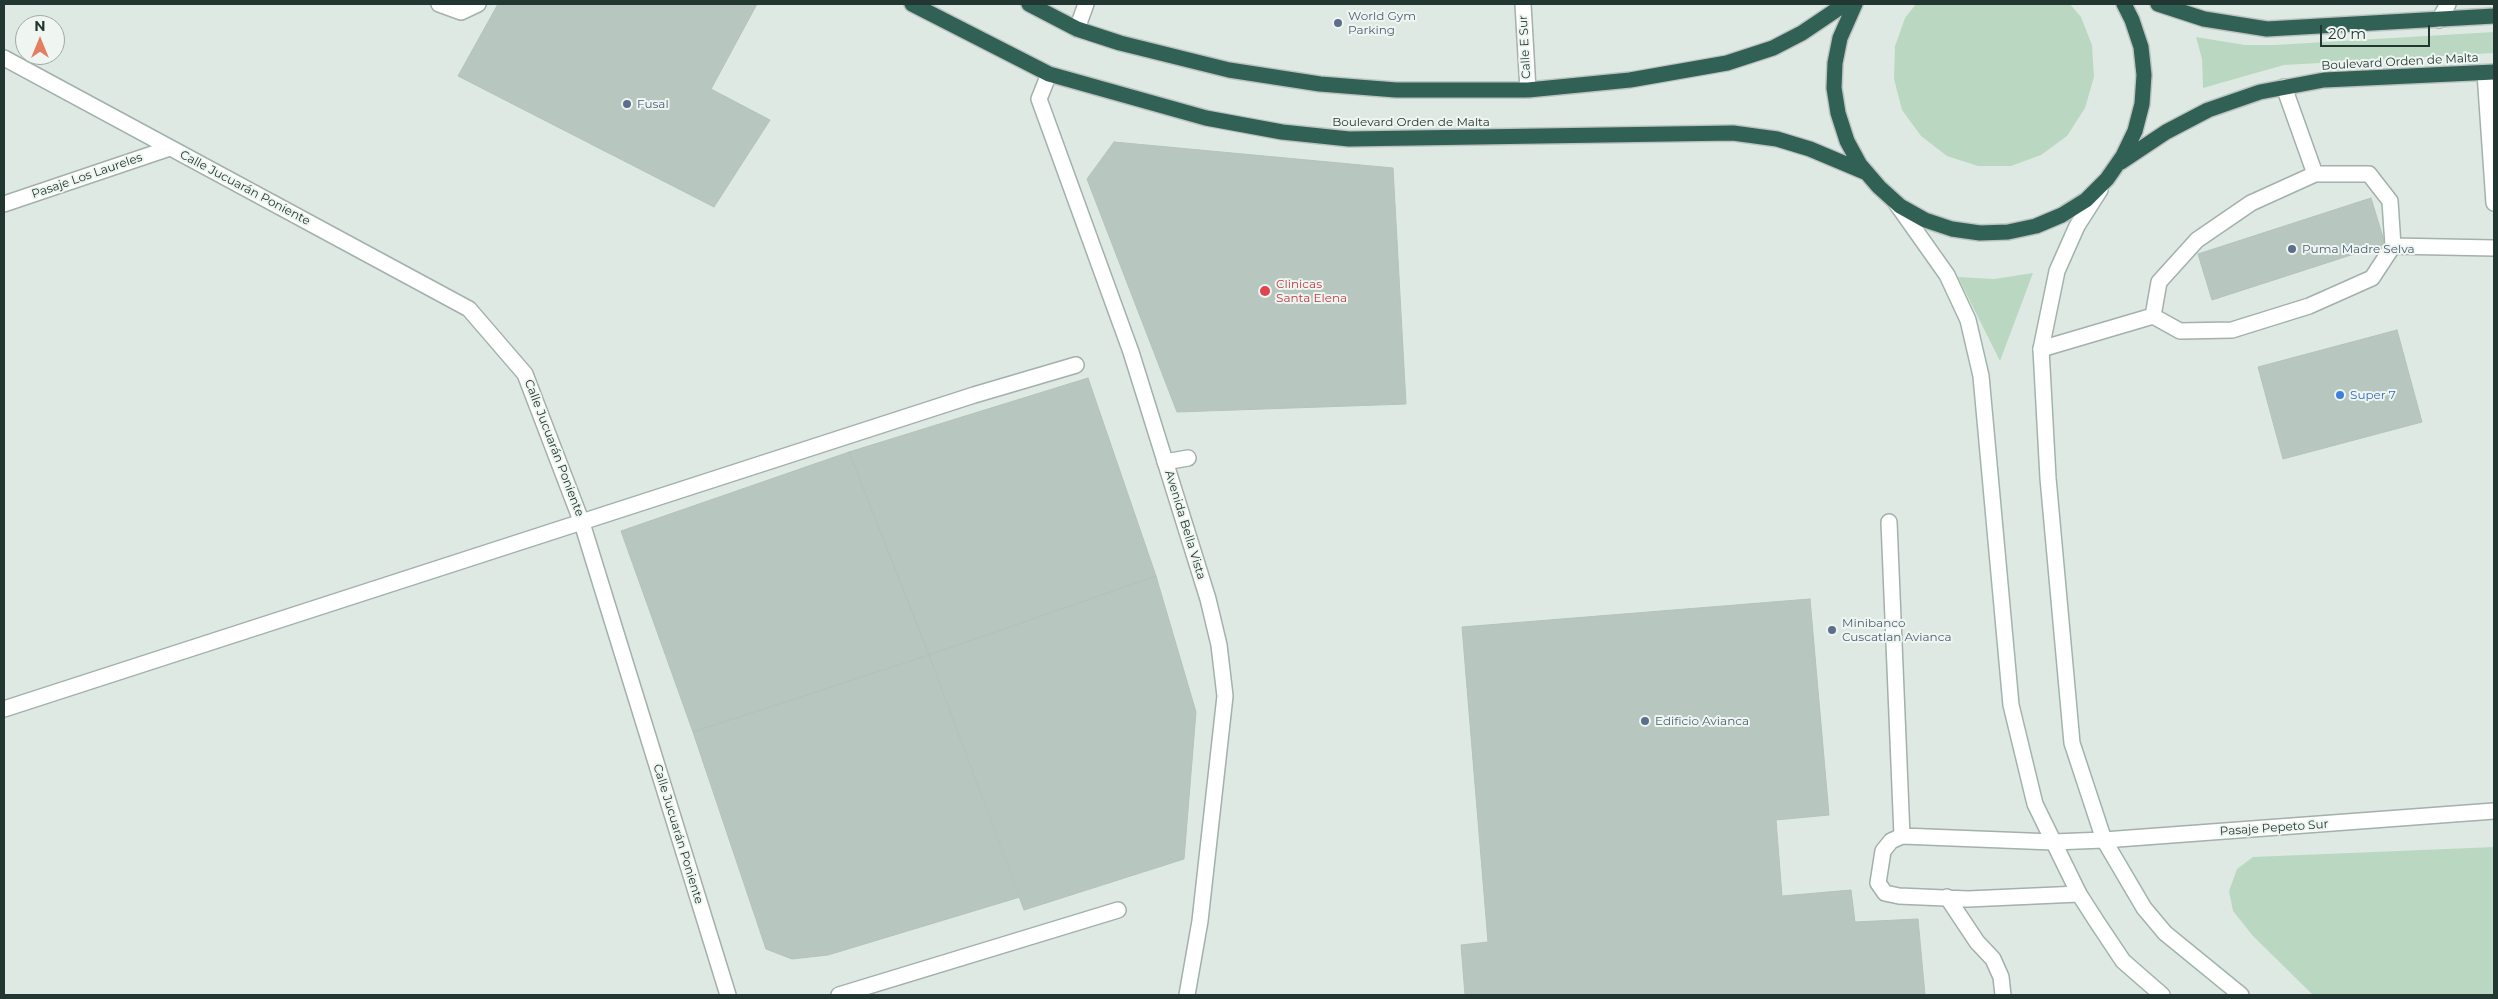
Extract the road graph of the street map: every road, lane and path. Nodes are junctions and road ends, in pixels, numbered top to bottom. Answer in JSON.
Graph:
{"nodes":[{"id":1,"x":439,"y":4,"type":"edge"},
{"id":2,"x":478,"y":4,"type":"edge"},
{"id":3,"x":912,"y":4,"type":"edge"},
{"id":4,"x":1029,"y":4,"type":"edge"},
{"id":5,"x":1086,"y":4,"type":"edge"},
{"id":6,"x":1523,"y":4,"type":"edge"},
{"id":7,"x":1845,"y":4,"type":"edge"},
{"id":8,"x":1855,"y":4,"type":"edge"},
{"id":9,"x":2124,"y":4,"type":"edge"},
{"id":10,"x":2158,"y":4,"type":"edge"},
{"id":11,"x":2448,"y":4,"type":"edge"},
{"id":12,"x":2494,"y":16,"type":"edge"},
{"id":13,"x":2439,"y":20,"type":"junction"},
{"id":14,"x":1077,"y":29,"type":"junction"},
{"id":15,"x":4,"y":58,"type":"edge"},
{"id":16,"x":2490,"y":72,"type":"edge"},
{"id":17,"x":1049,"y":74,"type":"junction"},
{"id":18,"x":2284,"y":87,"type":"junction"},
{"id":19,"x":1528,"y":90,"type":"junction"},
{"id":20,"x":170,"y":148,"type":"junction"},
{"id":21,"x":2492,"y":153,"type":"edge"},
{"id":22,"x":2118,"y":164,"type":"junction"},
{"id":23,"x":1867,"y":173,"type":"junction"},
{"id":24,"x":2315,"y":174,"type":"junction"},
{"id":25,"x":2107,"y":180,"type":"junction"},
{"id":26,"x":1894,"y":200,"type":"junction"},
{"id":27,"x":2494,"y":203,"type":"edge"},
{"id":28,"x":4,"y":204,"type":"edge"},
{"id":29,"x":2393,"y":246,"type":"junction"},
{"id":30,"x":2494,"y":248,"type":"edge"},
{"id":31,"x":2152,"y":316,"type":"junction"},
{"id":32,"x":2041,"y":349,"type":"junction"},
{"id":33,"x":1076,"y":365,"type":"dead end"},
{"id":34,"x":1188,"y":458,"type":"dead end"},
{"id":35,"x":1165,"y":462,"type":"junction"},
{"id":36,"x":1889,"y":522,"type":"dead end"},
{"id":37,"x":582,"y":523,"type":"junction"},
{"id":38,"x":4,"y":709,"type":"edge"},
{"id":39,"x":2494,"y":811,"type":"edge"},
{"id":40,"x":1902,"y":836,"type":"junction"},
{"id":41,"x":2104,"y":840,"type":"junction"},
{"id":42,"x":2053,"y":842,"type":"junction"},
{"id":43,"x":2079,"y":894,"type":"junction"},
{"id":44,"x":1947,"y":898,"type":"junction"},
{"id":45,"x":1118,"y":910,"type":"dead end"},
{"id":46,"x":728,"y":995,"type":"edge"},
{"id":47,"x":839,"y":995,"type":"edge"},
{"id":48,"x":1187,"y":995,"type":"edge"},
{"id":49,"x":2003,"y":995,"type":"edge"},
{"id":50,"x":2162,"y":995,"type":"edge"},
{"id":51,"x":2240,"y":995,"type":"edge"}],
"edges":[{"from":1,"to":2,"type":"street"},
{"from":3,"to":17,"type":"highway","name":"Boulevard Orden de Malta"},
{"from":4,"to":14,"type":"highway"},
{"from":5,"to":14,"type":"street"},
{"from":6,"to":19,"type":"street","name":"Calle E Sur"},
{"from":7,"to":19,"type":"highway"},
{"from":8,"to":23,"type":"highway"},
{"from":9,"to":22,"type":"highway"},
{"from":10,"to":13,"type":"highway"},
{"from":11,"to":13,"type":"street"},
{"from":12,"to":13,"type":"highway"},
{"from":14,"to":19,"type":"highway"},
{"from":15,"to":20,"type":"street","name":"Calle Jucuarán Poniente"},
{"from":16,"to":18,"type":"highway","name":"Boulevard Orden de Malta"},
{"from":16,"to":21,"type":"street"},
{"from":17,"to":23,"type":"highway","name":"Boulevard Orden de Malta"},
{"from":17,"to":35,"type":"street","name":"Avenida Bella Vista"},
{"from":18,"to":22,"type":"highway","name":"Boulevard Orden de Malta"},
{"from":18,"to":24,"type":"street"},
{"from":20,"to":28,"type":"street","name":"Pasaje Los Laureles"},
{"from":20,"to":37,"type":"street","name":"Calle Jucuarán Poniente"},
{"from":21,"to":27,"type":"street"},
{"from":22,"to":25,"type":"highway"},
{"from":23,"to":26,"type":"highway"},
{"from":24,"to":29,"type":"street"},
{"from":24,"to":31,"type":"street"},
{"from":25,"to":26,"type":"highway"},
{"from":25,"to":32,"type":"street"},
{"from":26,"to":42,"type":"street"},
{"from":29,"to":30,"type":"street"},
{"from":29,"to":31,"type":"street"},
{"from":31,"to":32,"type":"street"},
{"from":32,"to":41,"type":"street"},
{"from":33,"to":37,"type":"street"},
{"from":34,"to":35,"type":"street"},
{"from":35,"to":48,"type":"street","name":"Avenida Bella Vista"},
{"from":36,"to":40,"type":"street"},
{"from":37,"to":38,"type":"street"},
{"from":37,"to":46,"type":"street","name":"Calle Jucuarán Poniente"},
{"from":39,"to":41,"type":"street","name":"Pasaje Pepeto Sur"},
{"from":40,"to":42,"type":"street","name":"Pasaje Pepeto Sur"},
{"from":40,"to":44,"type":"street"},
{"from":41,"to":42,"type":"street","name":"Pasaje Pepeto Sur"},
{"from":41,"to":51,"type":"street"},
{"from":42,"to":43,"type":"street"},
{"from":43,"to":44,"type":"street"},
{"from":43,"to":50,"type":"street"},
{"from":44,"to":49,"type":"street"},
{"from":45,"to":47,"type":"street"}]}
